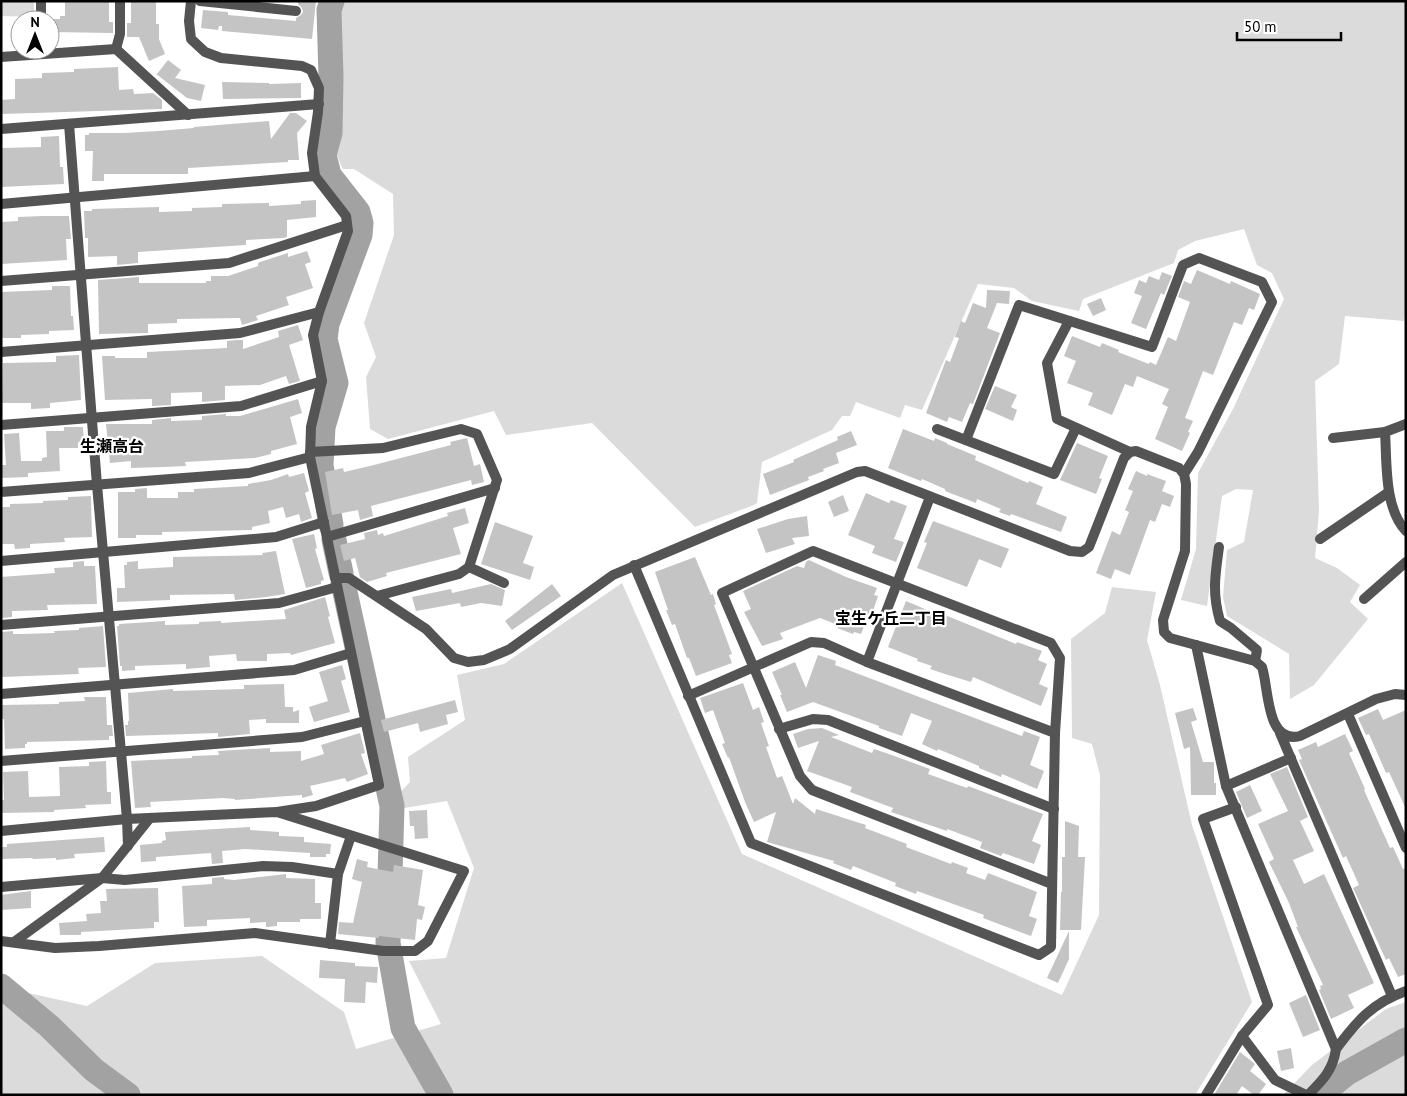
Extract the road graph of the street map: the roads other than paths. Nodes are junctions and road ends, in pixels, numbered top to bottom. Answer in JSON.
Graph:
{"nodes":[{"id":1,"x":120,"y":1,"type":"edge"},
{"id":2,"x":191,"y":1,"type":"edge"},
{"id":3,"x":200,"y":1,"type":"edge"},
{"id":4,"x":296,"y":11,"type":"dead end"},
{"id":5,"x":116,"y":49,"type":"junction"},
{"id":6,"x":60,"y":51,"type":"edge"},
{"id":7,"x":319,"y":104,"type":"junction"},
{"id":8,"x":188,"y":115,"type":"junction"},
{"id":9,"x":69,"y":124,"type":"junction"},
{"id":10,"x":1,"y":129,"type":"edge"},
{"id":11,"x":315,"y":176,"type":"junction"},
{"id":12,"x":75,"y":198,"type":"junction"},
{"id":13,"x":1,"y":204,"type":"edge"},
{"id":14,"x":348,"y":225,"type":"junction"},
{"id":15,"x":81,"y":274,"type":"junction"},
{"id":16,"x":1,"y":281,"type":"edge"},
{"id":17,"x":319,"y":312,"type":"junction"},
{"id":18,"x":1069,"y":321,"type":"junction"},
{"id":19,"x":86,"y":346,"type":"junction"},
{"id":20,"x":1,"y":352,"type":"edge"},
{"id":21,"x":322,"y":381,"type":"junction"},
{"id":22,"x":92,"y":417,"type":"junction"},
{"id":23,"x":1406,"y":424,"type":"edge"},
{"id":24,"x":1,"y":425,"type":"edge"},
{"id":25,"x":1076,"y":428,"type":"junction"},
{"id":26,"x":937,"y":429,"type":"dead end"},
{"id":27,"x":1385,"y":432,"type":"junction"},
{"id":28,"x":1332,"y":438,"type":"dead end"},
{"id":29,"x":966,"y":440,"type":"junction"},
{"id":30,"x":1130,"y":452,"type":"junction"},
{"id":31,"x":316,"y":453,"type":"junction"},
{"id":32,"x":1184,"y":474,"type":"junction"},
{"id":33,"x":97,"y":485,"type":"junction"},
{"id":34,"x":495,"y":488,"type":"junction"},
{"id":35,"x":1,"y":492,"type":"edge"},
{"id":36,"x":1389,"y":492,"type":"junction"},
{"id":37,"x":930,"y":497,"type":"junction"},
{"id":38,"x":324,"y":522,"type":"junction"},
{"id":39,"x":1406,"y":531,"type":"edge"},
{"id":40,"x":327,"y":537,"type":"junction"},
{"id":41,"x":1320,"y":539,"type":"dead end"},
{"id":42,"x":1219,"y":547,"type":"dead end"},
{"id":43,"x":104,"y":552,"type":"junction"},
{"id":44,"x":1,"y":561,"type":"edge"},
{"id":45,"x":1406,"y":562,"type":"edge"},
{"id":46,"x":634,"y":565,"type":"junction"},
{"id":47,"x":469,"y":567,"type":"junction"},
{"id":48,"x":336,"y":582,"type":"junction"},
{"id":49,"x":504,"y":583,"type":"dead end"},
{"id":50,"x":897,"y":584,"type":"junction"},
{"id":51,"x":376,"y":596,"type":"junction"},
{"id":52,"x":1364,"y":599,"type":"dead end"},
{"id":53,"x":109,"y":616,"type":"junction"},
{"id":54,"x":1,"y":625,"type":"edge"},
{"id":55,"x":1196,"y":645,"type":"junction"},
{"id":56,"x":351,"y":653,"type":"junction"},
{"id":57,"x":1255,"y":661,"type":"junction"},
{"id":58,"x":867,"y":662,"type":"junction"},
{"id":59,"x":752,"y":668,"type":"junction"},
{"id":60,"x":115,"y":685,"type":"junction"},
{"id":61,"x":1,"y":694,"type":"edge"},
{"id":62,"x":1406,"y":695,"type":"edge"},
{"id":63,"x":688,"y":696,"type":"junction"},
{"id":64,"x":1348,"y":714,"type":"junction"},
{"id":65,"x":365,"y":721,"type":"junction"},
{"id":66,"x":779,"y":729,"type":"junction"},
{"id":67,"x":1056,"y":733,"type":"junction"},
{"id":68,"x":1280,"y":733,"type":"junction"},
{"id":69,"x":121,"y":752,"type":"junction"},
{"id":70,"x":1291,"y":758,"type":"junction"},
{"id":71,"x":1,"y":761,"type":"edge"},
{"id":72,"x":1226,"y":786,"type":"junction"},
{"id":73,"x":1236,"y":807,"type":"junction"},
{"id":74,"x":1054,"y":809,"type":"junction"},
{"id":75,"x":277,"y":812,"type":"junction"},
{"id":76,"x":150,"y":818,"type":"junction"},
{"id":77,"x":127,"y":819,"type":"junction"},
{"id":78,"x":1,"y":831,"type":"edge"},
{"id":79,"x":351,"y":836,"type":"junction"},
{"id":80,"x":128,"y":846,"type":"junction"},
{"id":81,"x":1406,"y":848,"type":"edge"},
{"id":82,"x":338,"y":874,"type":"junction"},
{"id":83,"x":102,"y":878,"type":"junction"},
{"id":84,"x":1052,"y":884,"type":"junction"},
{"id":85,"x":1,"y":887,"type":"edge"},
{"id":86,"x":1,"y":941,"type":"edge"},
{"id":87,"x":14,"y":942,"type":"junction"},
{"id":88,"x":330,"y":944,"type":"junction"},
{"id":89,"x":1406,"y":992,"type":"edge"},
{"id":90,"x":1392,"y":996,"type":"junction"},
{"id":91,"x":1242,"y":1036,"type":"junction"},
{"id":92,"x":1336,"y":1049,"type":"junction"},
{"id":93,"x":1206,"y":1095,"type":"edge"},
{"id":94,"x":1307,"y":1095,"type":"edge"}],
"edges":[{"from":1,"to":5,"type":"street"},
{"from":2,"to":7,"type":"street"},
{"from":3,"to":4,"type":"street"},
{"from":5,"to":6,"type":"street"},
{"from":5,"to":8,"type":"street"},
{"from":7,"to":8,"type":"street"},
{"from":7,"to":11,"type":"street"},
{"from":8,"to":9,"type":"street"},
{"from":9,"to":10,"type":"street"},
{"from":9,"to":12,"type":"street"},
{"from":11,"to":12,"type":"street"},
{"from":11,"to":14,"type":"street"},
{"from":12,"to":13,"type":"street"},
{"from":12,"to":15,"type":"street"},
{"from":14,"to":15,"type":"street"},
{"from":14,"to":17,"type":"street"},
{"from":15,"to":16,"type":"street"},
{"from":15,"to":19,"type":"street"},
{"from":17,"to":19,"type":"street"},
{"from":17,"to":21,"type":"street"},
{"from":18,"to":25,"type":"street"},
{"from":18,"to":29,"type":"street"},
{"from":18,"to":32,"type":"street"},
{"from":19,"to":20,"type":"street"},
{"from":19,"to":22,"type":"street"},
{"from":21,"to":22,"type":"street"},
{"from":21,"to":31,"type":"street"},
{"from":22,"to":24,"type":"street"},
{"from":22,"to":33,"type":"street"},
{"from":23,"to":27,"type":"street"},
{"from":25,"to":29,"type":"street"},
{"from":25,"to":30,"type":"street"},
{"from":26,"to":29,"type":"street"},
{"from":27,"to":28,"type":"street"},
{"from":27,"to":36,"type":"street"},
{"from":30,"to":32,"type":"street"},
{"from":30,"to":37,"type":"street"},
{"from":31,"to":33,"type":"street"},
{"from":31,"to":34,"type":"street"},
{"from":31,"to":38,"type":"street"},
{"from":32,"to":55,"type":"street"},
{"from":33,"to":35,"type":"street"},
{"from":33,"to":43,"type":"street"},
{"from":34,"to":40,"type":"street"},
{"from":34,"to":47,"type":"street"},
{"from":36,"to":39,"type":"street"},
{"from":36,"to":41,"type":"street"},
{"from":37,"to":46,"type":"street"},
{"from":37,"to":50,"type":"street"},
{"from":38,"to":40,"type":"street"},
{"from":38,"to":43,"type":"street"},
{"from":40,"to":48,"type":"street"},
{"from":42,"to":57,"type":"street"},
{"from":43,"to":44,"type":"street"},
{"from":43,"to":53,"type":"street"},
{"from":45,"to":52,"type":"street"},
{"from":46,"to":51,"type":"street"},
{"from":46,"to":63,"type":"street"},
{"from":47,"to":49,"type":"street"},
{"from":47,"to":51,"type":"street"},
{"from":48,"to":51,"type":"street"},
{"from":48,"to":53,"type":"street"},
{"from":48,"to":56,"type":"street"},
{"from":50,"to":58,"type":"street"},
{"from":50,"to":59,"type":"street"},
{"from":50,"to":67,"type":"street"},
{"from":53,"to":54,"type":"street"},
{"from":53,"to":60,"type":"street"},
{"from":55,"to":57,"type":"street"},
{"from":55,"to":72,"type":"street"},
{"from":56,"to":60,"type":"street"},
{"from":56,"to":65,"type":"street"},
{"from":57,"to":68,"type":"street"},
{"from":58,"to":59,"type":"street"},
{"from":58,"to":67,"type":"street"},
{"from":59,"to":63,"type":"street"},
{"from":59,"to":66,"type":"street"},
{"from":60,"to":61,"type":"street"},
{"from":60,"to":69,"type":"street"},
{"from":62,"to":64,"type":"street"},
{"from":63,"to":84,"type":"street"},
{"from":64,"to":68,"type":"street"},
{"from":64,"to":81,"type":"street"},
{"from":65,"to":69,"type":"street"},
{"from":65,"to":75,"type":"street"},
{"from":66,"to":74,"type":"street"},
{"from":66,"to":84,"type":"street"},
{"from":67,"to":74,"type":"street"},
{"from":68,"to":70,"type":"street"},
{"from":69,"to":71,"type":"street"},
{"from":69,"to":77,"type":"street"},
{"from":70,"to":72,"type":"street"},
{"from":70,"to":90,"type":"street"},
{"from":72,"to":73,"type":"street"},
{"from":73,"to":91,"type":"street"},
{"from":73,"to":92,"type":"street"},
{"from":74,"to":84,"type":"street"},
{"from":75,"to":76,"type":"street"},
{"from":75,"to":79,"type":"street"},
{"from":76,"to":77,"type":"street"},
{"from":76,"to":80,"type":"street"},
{"from":77,"to":78,"type":"street"},
{"from":77,"to":80,"type":"street"},
{"from":79,"to":82,"type":"street"},
{"from":79,"to":88,"type":"street"},
{"from":80,"to":83,"type":"street"},
{"from":82,"to":83,"type":"street"},
{"from":82,"to":88,"type":"street"},
{"from":83,"to":85,"type":"street"},
{"from":83,"to":87,"type":"street"},
{"from":86,"to":87,"type":"street"},
{"from":87,"to":88,"type":"street"},
{"from":89,"to":90,"type":"street"},
{"from":90,"to":92,"type":"street"},
{"from":91,"to":93,"type":"street"},
{"from":91,"to":94,"type":"street"},
{"from":92,"to":94,"type":"street"}]}
